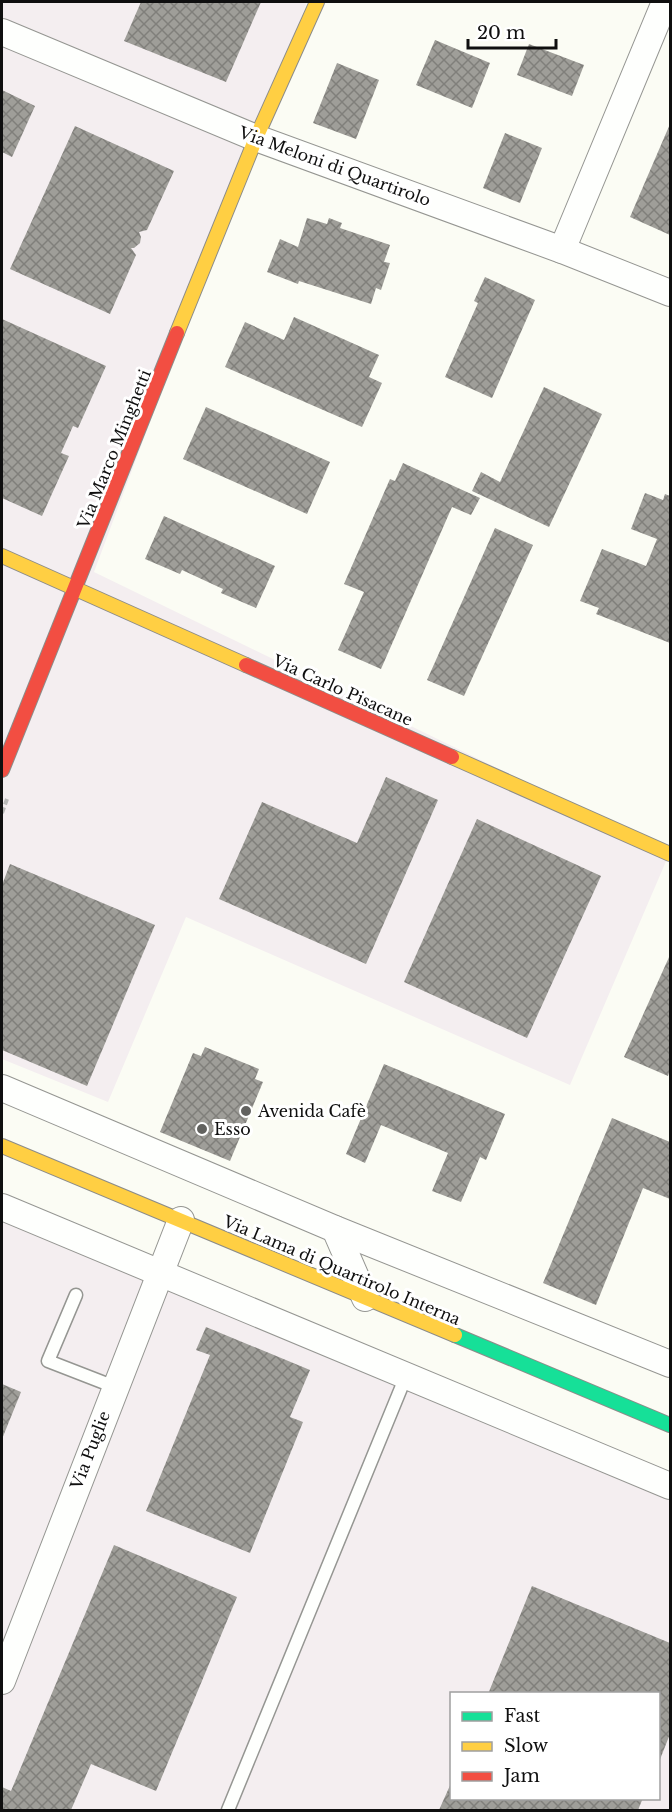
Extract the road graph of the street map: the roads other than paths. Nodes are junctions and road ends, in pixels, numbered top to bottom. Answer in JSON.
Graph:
{"nodes":[{"id":1,"x":317,"y":2,"type":"edge"},
{"id":2,"x":665,"y":2,"type":"edge"},
{"id":3,"x":2,"y":33,"type":"edge"},
{"id":4,"x":256,"y":138,"type":"junction"},
{"id":5,"x":562,"y":250,"type":"junction"},
{"id":6,"x":670,"y":292,"type":"edge"},
{"id":7,"x":2,"y":556,"type":"edge"},
{"id":8,"x":76,"y":589,"type":"junction"},
{"id":9,"x":2,"y":771,"type":"edge"},
{"id":10,"x":670,"y":854,"type":"edge"},
{"id":11,"x":2,"y":1088,"type":"edge"},
{"id":12,"x":2,"y":1146,"type":"edge"},
{"id":13,"x":2,"y":1207,"type":"edge"},
{"id":14,"x":181,"y":1220,"type":"junction"},
{"id":15,"x":335,"y":1229,"type":"junction"},
{"id":16,"x":158,"y":1273,"type":"junction"},
{"id":17,"x":76,"y":1295,"type":"dead end"},
{"id":18,"x":365,"y":1298,"type":"junction"},
{"id":19,"x":670,"y":1364,"type":"edge"},
{"id":20,"x":406,"y":1376,"type":"junction"},
{"id":21,"x":115,"y":1387,"type":"junction"},
{"id":22,"x":670,"y":1425,"type":"edge"},
{"id":23,"x":670,"y":1486,"type":"edge"},
{"id":24,"x":2,"y":1681,"type":"edge"},
{"id":25,"x":228,"y":1810,"type":"edge"}],
"edges":[{"from":1,"to":4,"type":"street","name":"Via Marco Minghetti"},
{"from":2,"to":5,"type":"street"},
{"from":3,"to":4,"type":"street","name":"Via Meloni di Quartirolo"},
{"from":4,"to":5,"type":"street","name":"Via Meloni di Quartirolo"},
{"from":4,"to":8,"type":"street","name":"Via Marco Minghetti"},
{"from":5,"to":6,"type":"street","name":"Via Meloni di Quartirolo"},
{"from":7,"to":8,"type":"street","name":"Via Carlo Pisacane"},
{"from":8,"to":9,"type":"street","name":"Via Marco Minghetti"},
{"from":8,"to":10,"type":"street","name":"Via Carlo Pisacane"},
{"from":11,"to":15,"type":"street"},
{"from":12,"to":14,"type":"street","name":"Via Lama di Quartirolo Interna"},
{"from":13,"to":16,"type":"street"},
{"from":14,"to":16,"type":"street","name":"Via Puglie"},
{"from":14,"to":18,"type":"street","name":"Via Lama di Quartirolo Interna"},
{"from":15,"to":18,"type":"street"},
{"from":15,"to":19,"type":"street"},
{"from":16,"to":20,"type":"street"},
{"from":16,"to":21,"type":"street","name":"Via Puglie"},
{"from":17,"to":21,"type":"lane"},
{"from":18,"to":22,"type":"street","name":"Via Lama di Quartirolo Interna"},
{"from":20,"to":23,"type":"street"},
{"from":20,"to":25,"type":"lane"},
{"from":21,"to":24,"type":"street","name":"Via Puglie"}]}
